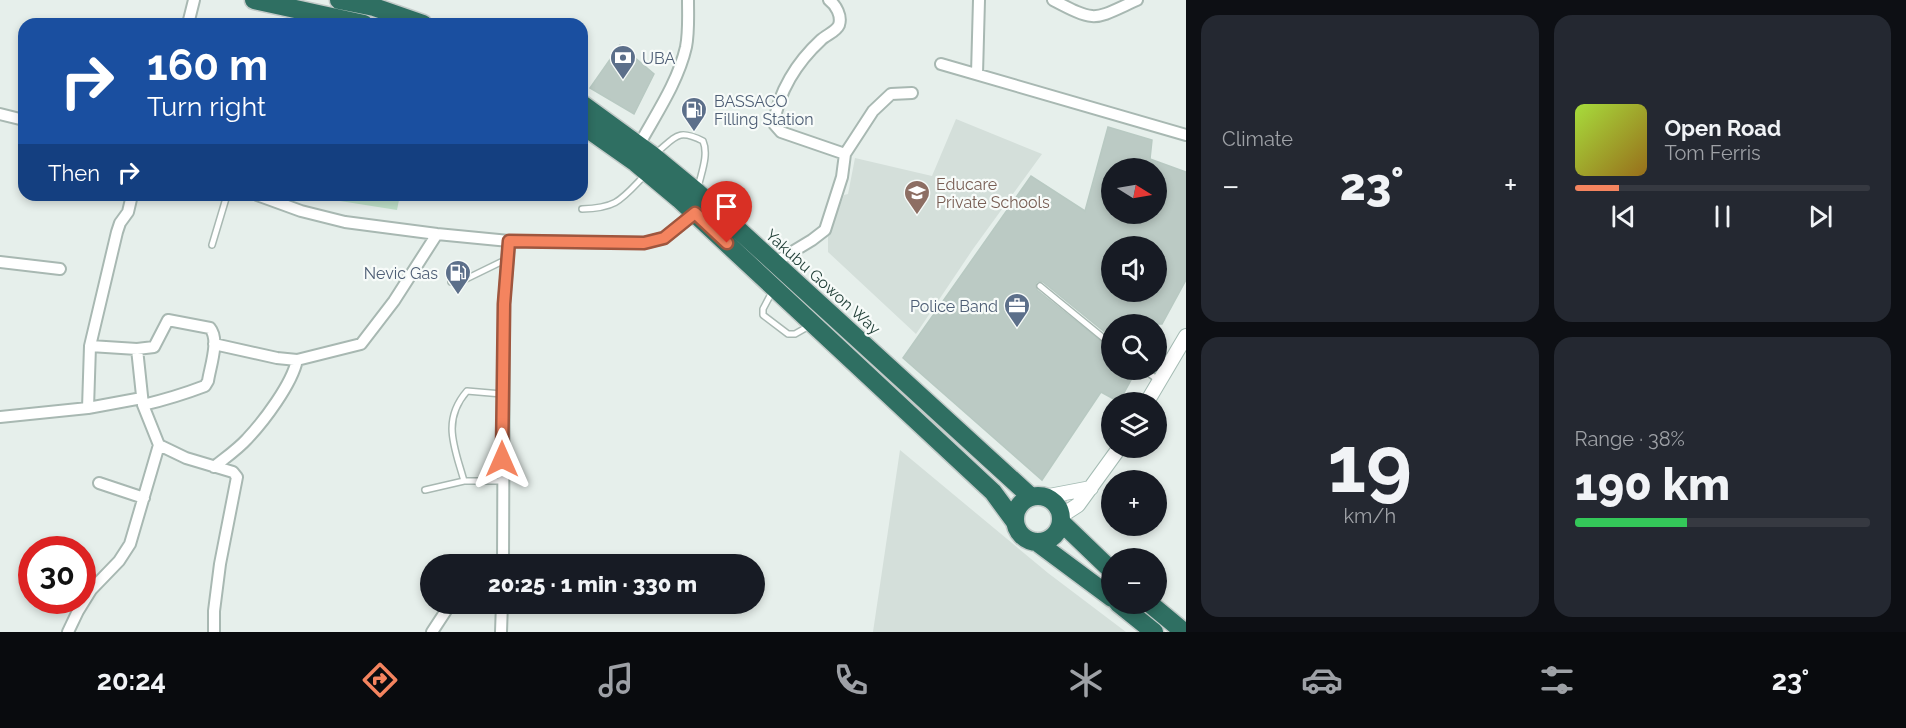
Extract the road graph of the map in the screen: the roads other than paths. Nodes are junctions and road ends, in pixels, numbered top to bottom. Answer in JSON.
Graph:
{"nodes":[{"id":1,"x":194,"y":0,"type":"edge"},
{"id":2,"x":254,"y":0,"type":"edge"},
{"id":3,"x":339,"y":0,"type":"edge"},
{"id":4,"x":688,"y":0,"type":"edge"},
{"id":5,"x":829,"y":0,"type":"edge"},
{"id":6,"x":979,"y":0,"type":"edge"},
{"id":7,"x":1053,"y":0,"type":"edge"},
{"id":8,"x":1137,"y":0,"type":"edge"},
{"id":9,"x":190,"y":18,"type":"edge"},
{"id":10,"x":336,"y":18,"type":"edge"},
{"id":11,"x":406,"y":18,"type":"edge"},
{"id":12,"x":941,"y":64,"type":"dead end"},
{"id":13,"x":977,"y":74,"type":"junction"},
{"id":14,"x":912,"y":93,"type":"dead end"},
{"id":15,"x":588,"y":109,"type":"edge"},
{"id":16,"x":0,"y":114,"type":"edge"},
{"id":17,"x":18,"y":118,"type":"edge"},
{"id":18,"x":588,"y":131,"type":"edge"},
{"id":19,"x":1186,"y":135,"type":"edge"},
{"id":20,"x":845,"y":154,"type":"junction"},
{"id":21,"x":646,"y":158,"type":"junction"},
{"id":22,"x":697,"y":192,"type":"junction"},
{"id":23,"x":131,"y":201,"type":"edge"},
{"id":24,"x":225,"y":201,"type":"edge"},
{"id":25,"x":274,"y":201,"type":"edge"},
{"id":26,"x":582,"y":209,"type":"dead end"},
{"id":27,"x":695,"y":213,"type":"junction"},
{"id":28,"x":437,"y":234,"type":"junction"},
{"id":29,"x":509,"y":241,"type":"junction"},
{"id":30,"x":212,"y":245,"type":"dead end"},
{"id":31,"x":507,"y":259,"type":"junction"},
{"id":32,"x":0,"y":261,"type":"edge"},
{"id":33,"x":774,"y":263,"type":"junction"},
{"id":34,"x":60,"y":269,"type":"dead end"},
{"id":35,"x":451,"y":282,"type":"dead end"},
{"id":36,"x":1040,"y":285,"type":"dead end"},
{"id":37,"x":775,"y":288,"type":"junction"},
{"id":38,"x":813,"y":323,"type":"junction"},
{"id":39,"x":1101,"y":336,"type":"edge"},
{"id":40,"x":214,"y":344,"type":"junction"},
{"id":41,"x":1184,"y":344,"type":"edge"},
{"id":42,"x":90,"y":345,"type":"junction"},
{"id":43,"x":137,"y":349,"type":"junction"},
{"id":44,"x":297,"y":360,"type":"junction"},
{"id":45,"x":1159,"y":381,"type":"joint"},
{"id":46,"x":1153,"y":392,"type":"edge"},
{"id":47,"x":502,"y":394,"type":"junction"},
{"id":48,"x":142,"y":402,"type":"junction"},
{"id":49,"x":88,"y":408,"type":"junction"},
{"id":50,"x":0,"y":417,"type":"edge"},
{"id":51,"x":159,"y":445,"type":"junction"},
{"id":52,"x":1111,"y":458,"type":"edge"},
{"id":53,"x":214,"y":467,"type":"junction"},
{"id":54,"x":464,"y":481,"type":"junction"},
{"id":55,"x":502,"y":481,"type":"junction"},
{"id":56,"x":99,"y":483,"type":"dead end"},
{"id":57,"x":1091,"y":488,"type":"junction"},
{"id":58,"x":425,"y":490,"type":"dead end"},
{"id":59,"x":1038,"y":497,"type":"junction"},
{"id":60,"x":144,"y":498,"type":"junction"},
{"id":61,"x":1061,"y":519,"type":"junction"},
{"id":62,"x":1015,"y":522,"type":"junction"},
{"id":63,"x":1038,"y":543,"type":"junction"},
{"id":64,"x":502,"y":554,"type":"edge"},
{"id":65,"x":1101,"y":560,"type":"edge"},
{"id":66,"x":1101,"y":590,"type":"edge"},
{"id":67,"x":444,"y":614,"type":"edge"},
{"id":68,"x":502,"y":614,"type":"edge"},
{"id":69,"x":1132,"y":614,"type":"edge"},
{"id":70,"x":1162,"y":614,"type":"edge"},
{"id":71,"x":68,"y":632,"type":"edge"},
{"id":72,"x":214,"y":632,"type":"edge"},
{"id":73,"x":432,"y":632,"type":"edge"},
{"id":74,"x":501,"y":632,"type":"edge"},
{"id":75,"x":1154,"y":632,"type":"edge"},
{"id":76,"x":1184,"y":632,"type":"edge"}],
"edges":[{"from":1,"to":9,"type":"street"},
{"from":2,"to":10,"type":"highway"},
{"from":3,"to":11,"type":"highway"},
{"from":4,"to":21,"type":"street"},
{"from":5,"to":20,"type":"street"},
{"from":6,"to":13,"type":"street"},
{"from":7,"to":8,"type":"street"},
{"from":12,"to":13,"type":"street"},
{"from":13,"to":19,"type":"street"},
{"from":14,"to":20,"type":"street"},
{"from":15,"to":21,"type":"highway","name":"Yakubu Gowon Way"},
{"from":16,"to":17,"type":"street"},
{"from":18,"to":21,"type":"highway","name":"Yakubu Gowon Way"},
{"from":20,"to":33,"type":"street"},
{"from":21,"to":22,"type":"highway","name":"Yakubu Gowon Way"},
{"from":21,"to":22,"type":"lane"},
{"from":21,"to":26,"type":"lane"},
{"from":21,"to":27,"type":"highway","name":"Yakubu Gowon Way"},
{"from":22,"to":33,"type":"highway","name":"Yakubu Gowon Way"},
{"from":23,"to":42,"type":"street"},
{"from":24,"to":30,"type":"lane"},
{"from":25,"to":28,"type":"street"},
{"from":27,"to":29,"type":"street"},
{"from":27,"to":37,"type":"highway","name":"Yakubu Gowon Way"},
{"from":28,"to":29,"type":"street"},
{"from":28,"to":44,"type":"street"},
{"from":29,"to":31,"type":"street"},
{"from":31,"to":35,"type":"lane"},
{"from":31,"to":47,"type":"street"},
{"from":32,"to":34,"type":"street"},
{"from":33,"to":59,"type":"highway","name":"Yakubu Gowon Way"},
{"from":36,"to":39,"type":"lane"},
{"from":37,"to":38,"type":"highway","name":"Yakubu Gowon Way"},
{"from":37,"to":38,"type":"lane"},
{"from":38,"to":62,"type":"highway","name":"Yakubu Gowon Way"},
{"from":40,"to":43,"type":"street"},
{"from":40,"to":44,"type":"street"},
{"from":40,"to":48,"type":"street"},
{"from":41,"to":45,"type":"main road"},
{"from":42,"to":43,"type":"street"},
{"from":42,"to":49,"type":"street"},
{"from":43,"to":48,"type":"street"},
{"from":44,"to":53,"type":"street"},
{"from":45,"to":46,"type":"main road"},
{"from":47,"to":54,"type":"lane"},
{"from":47,"to":55,"type":"street"},
{"from":48,"to":49,"type":"street"},
{"from":48,"to":51,"type":"street"},
{"from":49,"to":50,"type":"street"},
{"from":51,"to":53,"type":"street"},
{"from":51,"to":60,"type":"street"},
{"from":52,"to":57,"type":"main road"},
{"from":53,"to":72,"type":"street"},
{"from":54,"to":55,"type":"lane"},
{"from":54,"to":58,"type":"lane"},
{"from":55,"to":64,"type":"street"},
{"from":56,"to":60,"type":"street"},
{"from":57,"to":59,"type":"main road"},
{"from":57,"to":61,"type":"main road"},
{"from":59,"to":61,"type":"highway"},
{"from":59,"to":62,"type":"highway"},
{"from":60,"to":71,"type":"street"},
{"from":61,"to":63,"type":"highway"},
{"from":61,"to":65,"type":"highway"},
{"from":62,"to":63,"type":"highway"},
{"from":63,"to":66,"type":"highway"},
{"from":67,"to":73,"type":"street"},
{"from":68,"to":74,"type":"street"},
{"from":69,"to":75,"type":"highway"},
{"from":70,"to":76,"type":"highway"}]}
